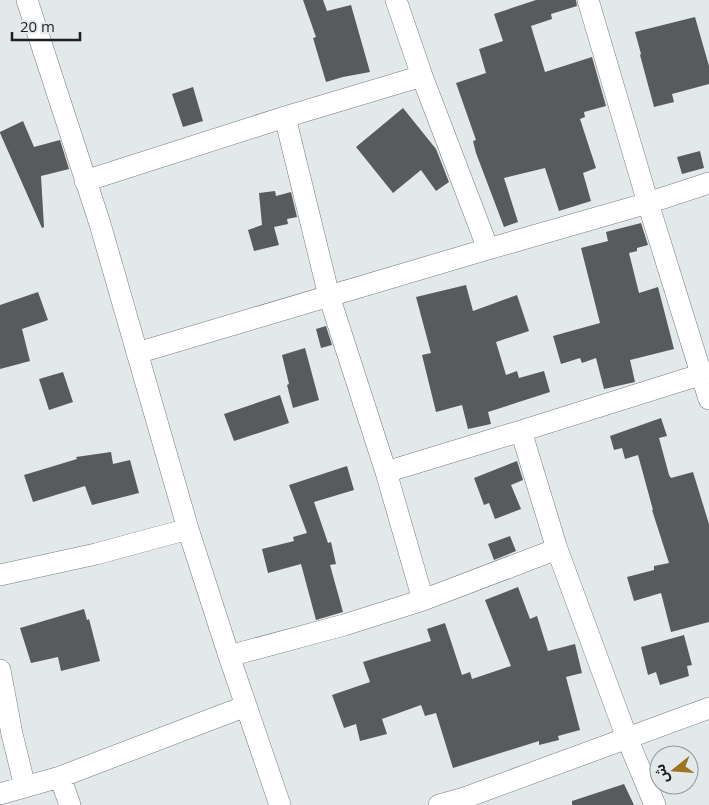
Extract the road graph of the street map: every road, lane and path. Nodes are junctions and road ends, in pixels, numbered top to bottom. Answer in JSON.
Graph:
{"nodes":[{"id":1,"x":27,"y":0,"type":"edge"},
{"id":2,"x":396,"y":0,"type":"edge"},
{"id":3,"x":588,"y":0,"type":"edge"},
{"id":4,"x":422,"y":76,"type":"junction"},
{"id":5,"x":285,"y":118,"type":"junction"},
{"id":6,"x":85,"y":181,"type":"junction"},
{"id":7,"x":709,"y":182,"type":"edge"},
{"id":8,"x":648,"y":204,"type":"junction"},
{"id":9,"x":488,"y":248,"type":"junction"},
{"id":10,"x":329,"y":296,"type":"junction"},
{"id":11,"x":136,"y":353,"type":"junction"},
{"id":12,"x":705,"y":373,"type":"edge"},
{"id":13,"x":709,"y":399,"type":"edge"},
{"id":14,"x":521,"y":431,"type":"junction"},
{"id":15,"x":386,"y":472,"type":"junction"},
{"id":16,"x":188,"y":529,"type":"junction"},
{"id":17,"x":557,"y":550,"type":"junction"},
{"id":18,"x":1,"y":573,"type":"edge"},
{"id":19,"x":423,"y":600,"type":"junction"},
{"id":20,"x":229,"y":656,"type":"junction"},
{"id":21,"x":0,"y":670,"type":"edge"},
{"id":22,"x":246,"y":706,"type":"junction"},
{"id":23,"x":709,"y":708,"type":"edge"},
{"id":24,"x":627,"y":738,"type":"junction"},
{"id":25,"x":60,"y":777,"type":"junction"},
{"id":26,"x":25,"y":787,"type":"junction"},
{"id":27,"x":0,"y":794,"type":"edge"},
{"id":28,"x":465,"y":802,"type":"edge"},
{"id":29,"x":70,"y":805,"type":"edge"},
{"id":30,"x":280,"y":805,"type":"edge"},
{"id":31,"x":439,"y":805,"type":"edge"},
{"id":32,"x":654,"y":805,"type":"edge"}],
"edges":[{"from":1,"to":6,"type":"street"},
{"from":2,"to":4,"type":"street"},
{"from":3,"to":8,"type":"street"},
{"from":4,"to":5,"type":"street"},
{"from":4,"to":9,"type":"street"},
{"from":5,"to":6,"type":"street"},
{"from":5,"to":10,"type":"street"},
{"from":6,"to":11,"type":"street"},
{"from":7,"to":8,"type":"street"},
{"from":8,"to":9,"type":"street"},
{"from":8,"to":12,"type":"street"},
{"from":9,"to":10,"type":"street"},
{"from":10,"to":11,"type":"street"},
{"from":10,"to":15,"type":"street"},
{"from":11,"to":16,"type":"street"},
{"from":12,"to":13,"type":"street"},
{"from":12,"to":14,"type":"street"},
{"from":14,"to":15,"type":"street"},
{"from":14,"to":17,"type":"street"},
{"from":15,"to":19,"type":"street"},
{"from":16,"to":18,"type":"street"},
{"from":16,"to":20,"type":"street"},
{"from":17,"to":19,"type":"street"},
{"from":17,"to":24,"type":"street"},
{"from":19,"to":20,"type":"street"},
{"from":20,"to":22,"type":"street"},
{"from":21,"to":26,"type":"street"},
{"from":22,"to":25,"type":"street"},
{"from":22,"to":30,"type":"street"},
{"from":23,"to":24,"type":"street"},
{"from":24,"to":28,"type":"street"},
{"from":24,"to":32,"type":"street"},
{"from":25,"to":26,"type":"street"},
{"from":25,"to":29,"type":"street"},
{"from":26,"to":27,"type":"street"},
{"from":28,"to":31,"type":"street"}]}
